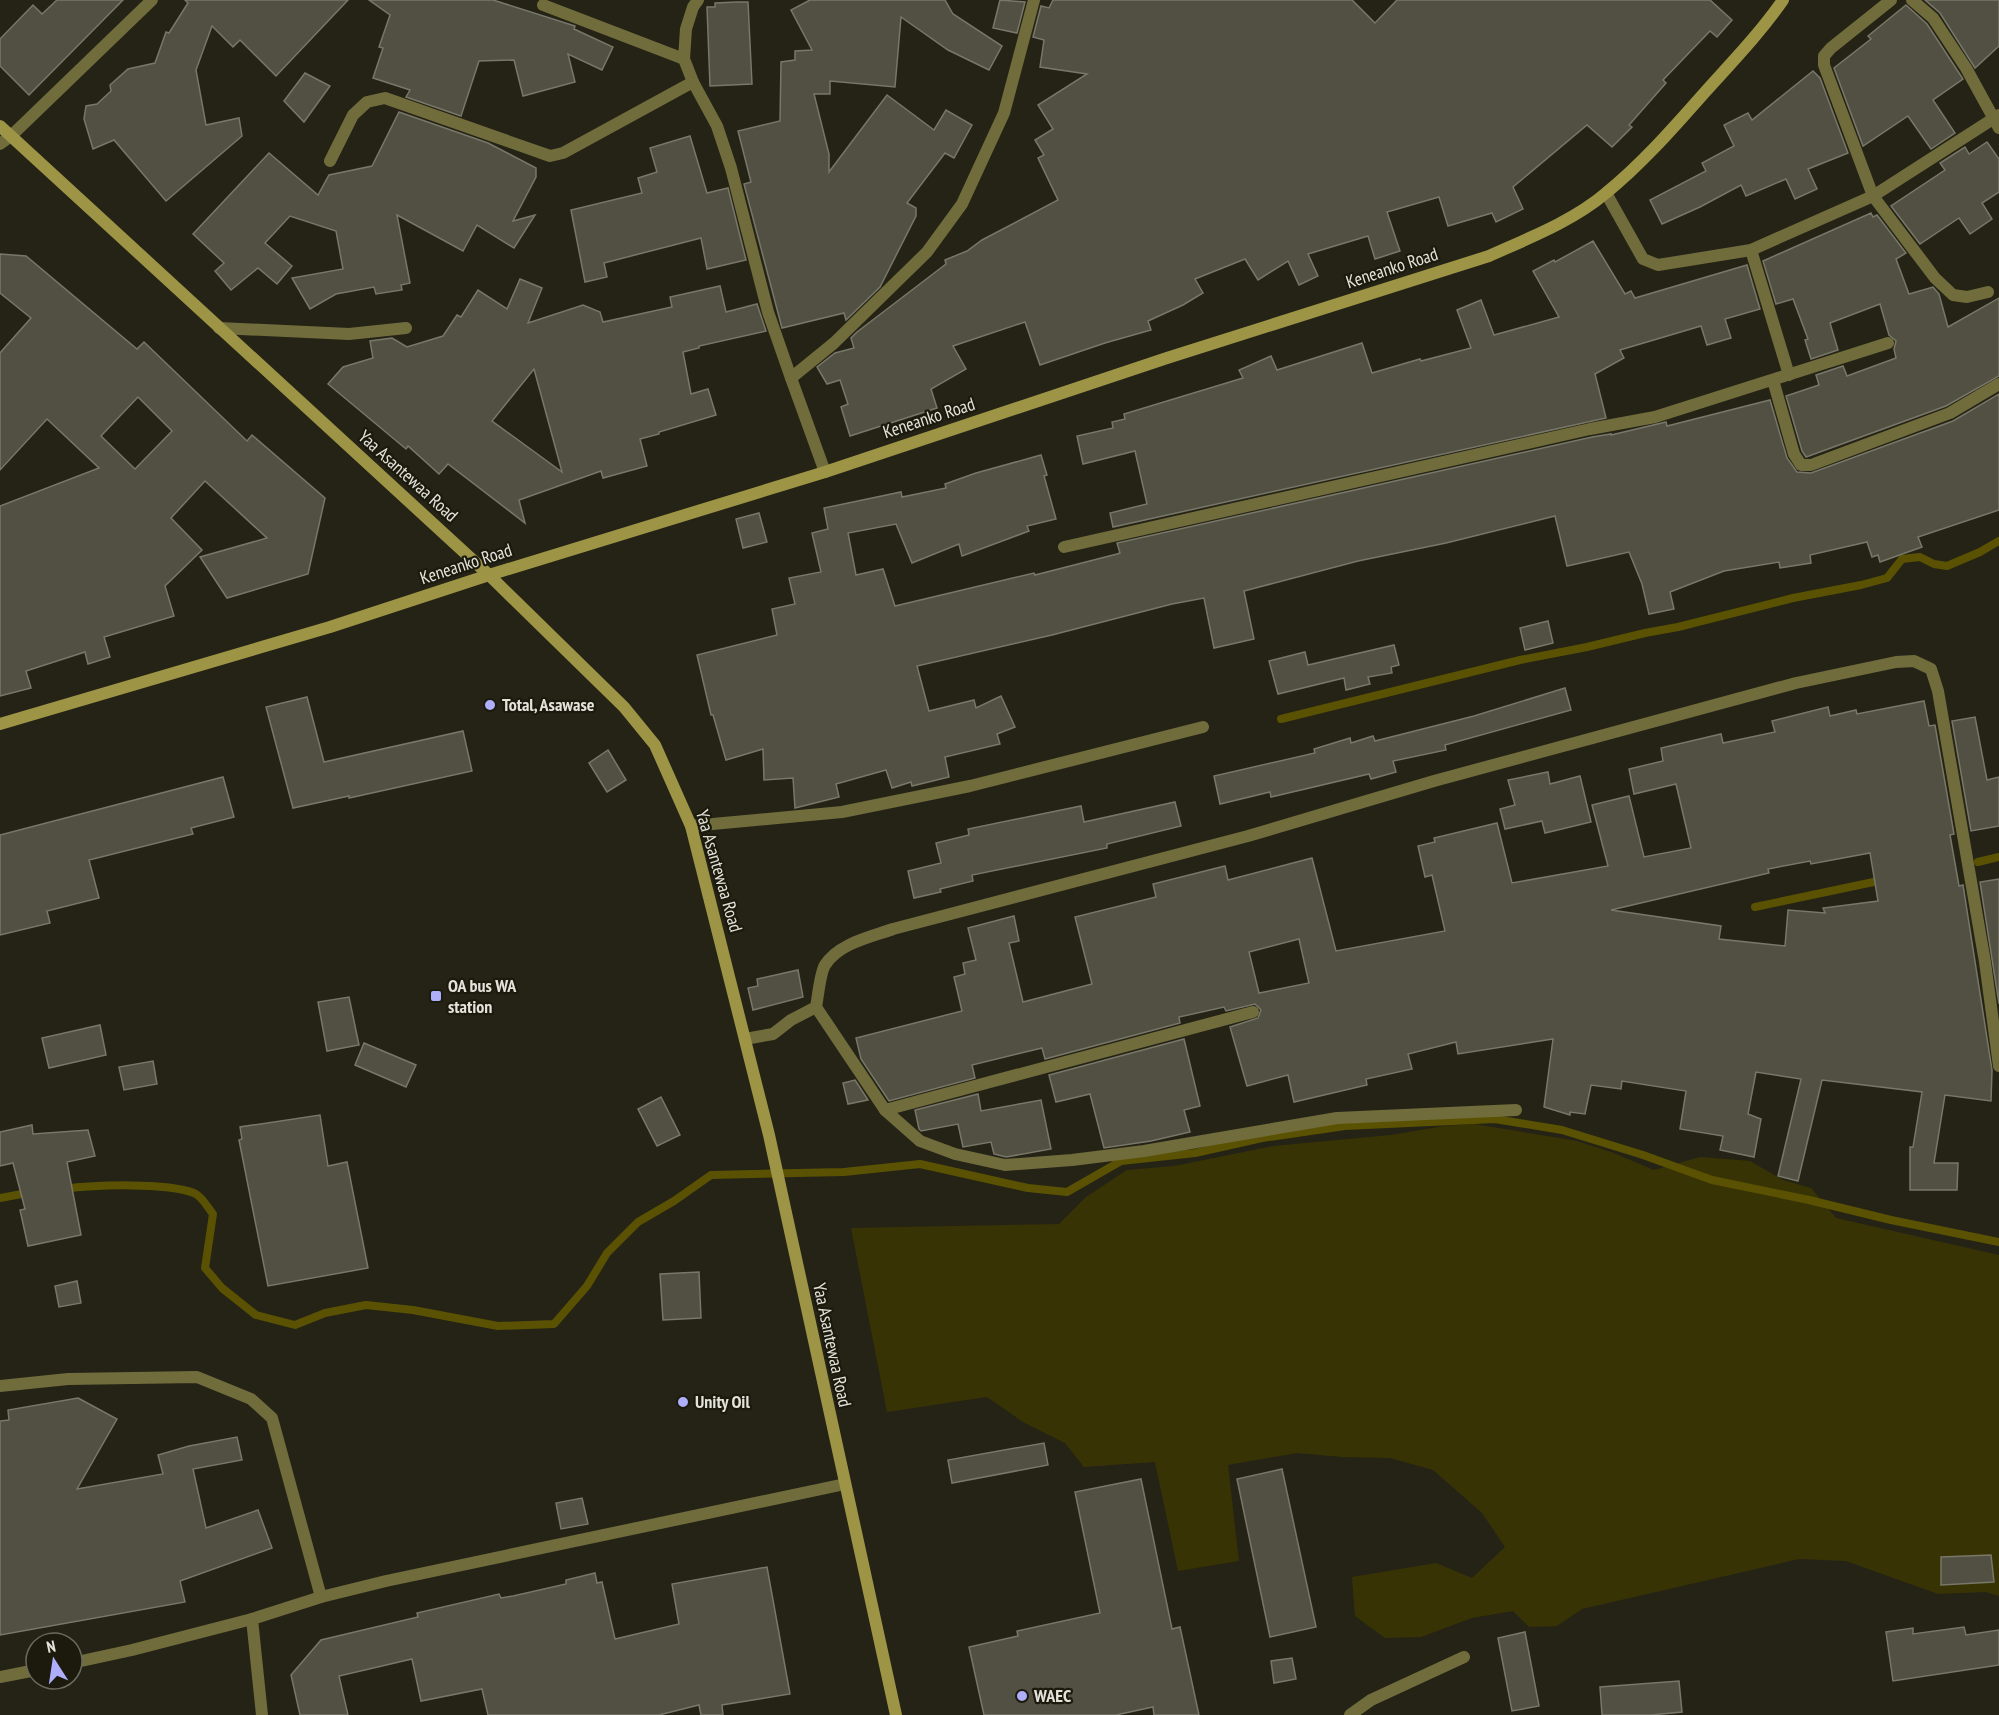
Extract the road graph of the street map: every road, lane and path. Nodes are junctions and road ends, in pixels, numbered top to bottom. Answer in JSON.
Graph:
{"nodes":[{"id":1,"x":152,"y":0,"type":"edge"},
{"id":2,"x":698,"y":0,"type":"edge"},
{"id":3,"x":1034,"y":0,"type":"edge"},
{"id":4,"x":1784,"y":0,"type":"edge"},
{"id":5,"x":1890,"y":0,"type":"edge"},
{"id":6,"x":1912,"y":0,"type":"edge"},
{"id":7,"x":543,"y":5,"type":"dead end"},
{"id":8,"x":684,"y":59,"type":"junction"},
{"id":9,"x":693,"y":82,"type":"junction"},
{"id":10,"x":1997,"y":120,"type":"edge"},
{"id":11,"x":0,"y":126,"type":"edge"},
{"id":12,"x":11,"y":136,"type":"junction"},
{"id":13,"x":0,"y":144,"type":"edge"},
{"id":14,"x":330,"y":161,"type":"dead end"},
{"id":15,"x":1606,"y":194,"type":"junction"},
{"id":16,"x":1873,"y":196,"type":"junction"},
{"id":17,"x":1751,"y":250,"type":"junction"},
{"id":18,"x":1988,"y":292,"type":"dead end"},
{"id":19,"x":219,"y":328,"type":"junction"},
{"id":20,"x":406,"y":328,"type":"dead end"},
{"id":21,"x":1888,"y":343,"type":"dead end"},
{"id":22,"x":1789,"y":375,"type":"junction"},
{"id":23,"x":791,"y":378,"type":"junction"},
{"id":24,"x":1773,"y":380,"type":"junction"},
{"id":25,"x":1999,"y":384,"type":"edge"},
{"id":26,"x":825,"y":471,"type":"junction"},
{"id":27,"x":1064,"y":547,"type":"dead end"},
{"id":28,"x":489,"y":575,"type":"junction"},
{"id":29,"x":0,"y":724,"type":"edge"},
{"id":30,"x":1203,"y":727,"type":"dead end"},
{"id":31,"x":691,"y":826,"type":"junction"},
{"id":32,"x":816,"y":1007,"type":"junction"},
{"id":33,"x":1253,"y":1012,"type":"dead end"},
{"id":34,"x":745,"y":1039,"type":"junction"},
{"id":35,"x":1999,"y":1066,"type":"edge"},
{"id":36,"x":885,"y":1110,"type":"junction"},
{"id":37,"x":1516,"y":1110,"type":"dead end"},
{"id":38,"x":0,"y":1386,"type":"edge"},
{"id":39,"x":845,"y":1484,"type":"junction"},
{"id":40,"x":321,"y":1597,"type":"junction"},
{"id":41,"x":252,"y":1619,"type":"junction"},
{"id":42,"x":1464,"y":1657,"type":"dead end"},
{"id":43,"x":84,"y":1660,"type":"edge"},
{"id":44,"x":24,"y":1672,"type":"edge"},
{"id":45,"x":0,"y":1677,"type":"edge"},
{"id":46,"x":262,"y":1715,"type":"edge"},
{"id":47,"x":896,"y":1715,"type":"edge"},
{"id":48,"x":1350,"y":1715,"type":"edge"}],
"edges":[{"from":1,"to":12,"type":"street"},
{"from":2,"to":8,"type":"street"},
{"from":3,"to":23,"type":"street"},
{"from":4,"to":15,"type":"street","name":"Keneanko Road"},
{"from":5,"to":16,"type":"street"},
{"from":6,"to":10,"type":"street"},
{"from":7,"to":8,"type":"street"},
{"from":8,"to":9,"type":"street"},
{"from":9,"to":14,"type":"street"},
{"from":9,"to":23,"type":"street"},
{"from":10,"to":16,"type":"street"},
{"from":11,"to":12,"type":"street","name":"Yaa Asantewaa Road"},
{"from":12,"to":13,"type":"street"},
{"from":12,"to":19,"type":"street","name":"Yaa Asantewaa Road"},
{"from":15,"to":17,"type":"street"},
{"from":15,"to":26,"type":"street","name":"Keneanko Road"},
{"from":16,"to":17,"type":"street"},
{"from":16,"to":18,"type":"street"},
{"from":17,"to":22,"type":"street"},
{"from":19,"to":20,"type":"street"},
{"from":19,"to":28,"type":"street","name":"Yaa Asantewaa Road"},
{"from":21,"to":22,"type":"street"},
{"from":22,"to":24,"type":"street"},
{"from":23,"to":26,"type":"street"},
{"from":24,"to":25,"type":"street"},
{"from":24,"to":27,"type":"street"},
{"from":26,"to":28,"type":"street","name":"Keneanko Road"},
{"from":28,"to":29,"type":"street","name":"Keneanko Road"},
{"from":28,"to":31,"type":"street","name":"Yaa Asantewaa Road"},
{"from":30,"to":31,"type":"street"},
{"from":31,"to":34,"type":"street","name":"Yaa Asantewaa Road"},
{"from":32,"to":34,"type":"street"},
{"from":32,"to":35,"type":"street"},
{"from":32,"to":36,"type":"street"},
{"from":33,"to":36,"type":"street"},
{"from":34,"to":39,"type":"street","name":"Yaa Asantewaa Road"},
{"from":36,"to":37,"type":"street"},
{"from":38,"to":40,"type":"street"},
{"from":39,"to":40,"type":"street"},
{"from":39,"to":47,"type":"street","name":"Yaa Asantewaa Road"},
{"from":40,"to":41,"type":"street"},
{"from":41,"to":43,"type":"street"},
{"from":41,"to":46,"type":"street"},
{"from":42,"to":48,"type":"street"},
{"from":44,"to":45,"type":"street"}]}
